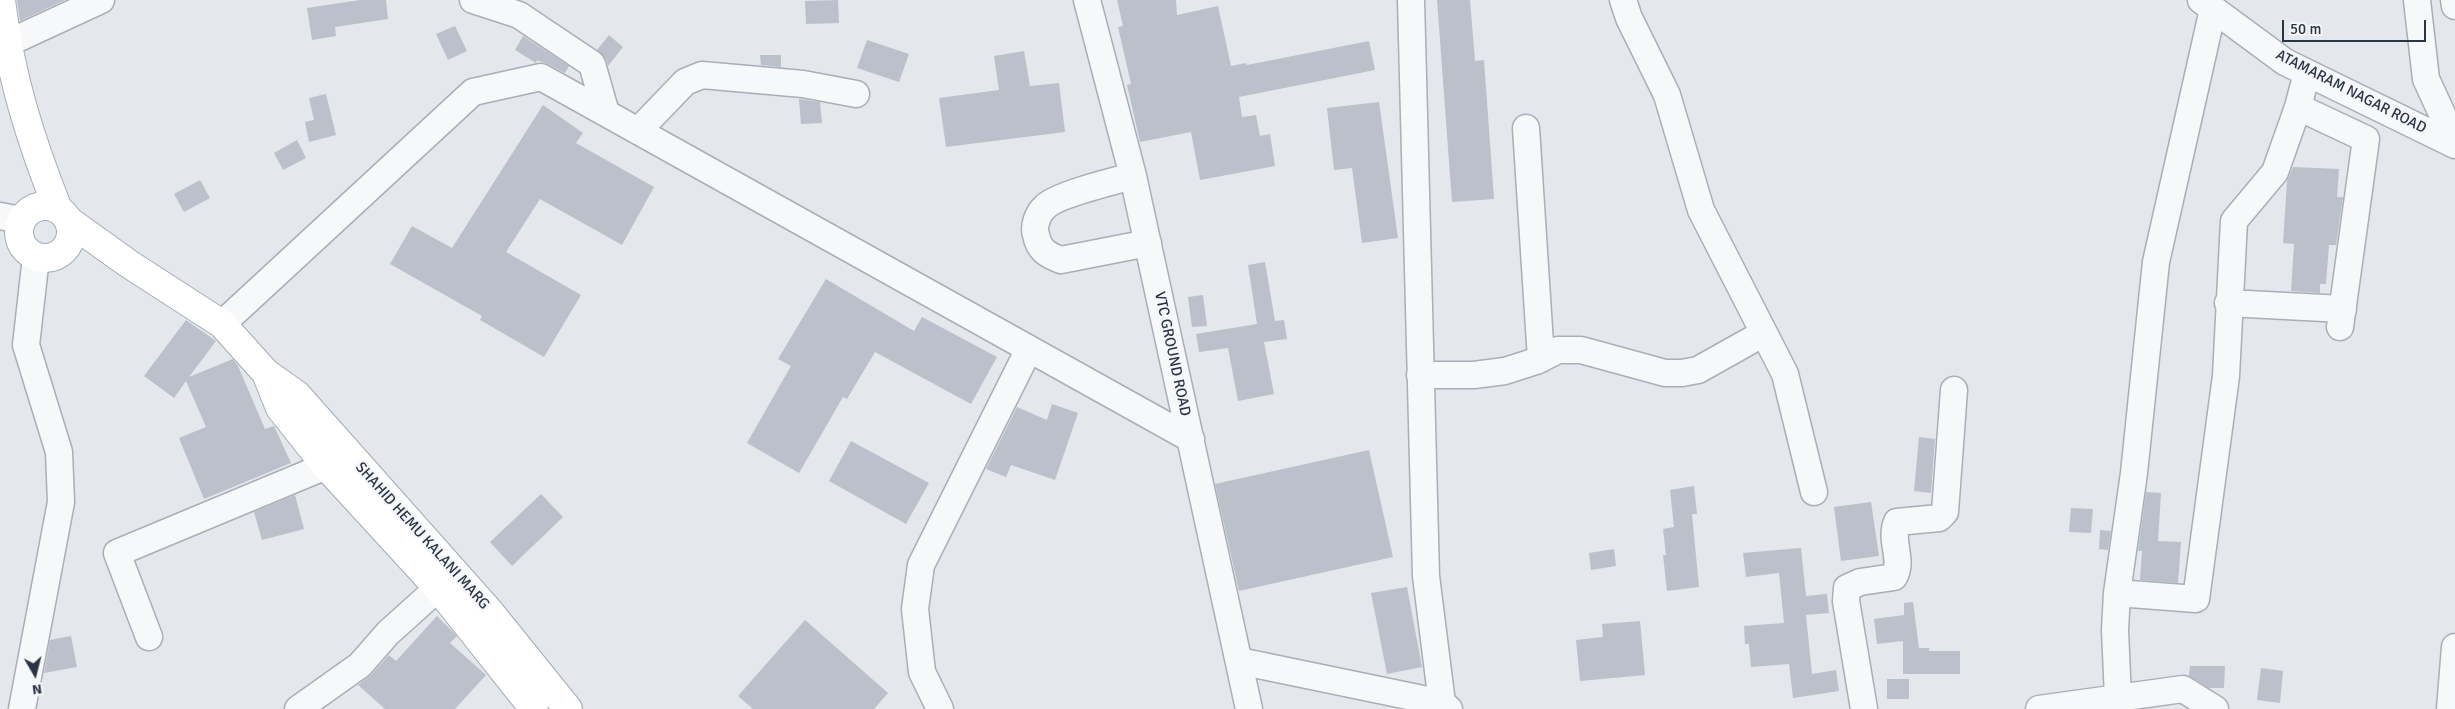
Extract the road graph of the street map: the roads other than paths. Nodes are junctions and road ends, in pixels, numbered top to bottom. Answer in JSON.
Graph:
{"nodes":[{"id":1,"x":1,"y":0,"type":"edge"},
{"id":2,"x":101,"y":0,"type":"edge"},
{"id":3,"x":473,"y":0,"type":"edge"},
{"id":4,"x":1087,"y":0,"type":"edge"},
{"id":5,"x":1411,"y":0,"type":"edge"},
{"id":6,"x":1623,"y":0,"type":"edge"},
{"id":7,"x":2417,"y":0,"type":"edge"},
{"id":8,"x":2454,"y":0,"type":"edge"},
{"id":9,"x":2207,"y":4,"type":"edge"},
{"id":10,"x":2455,"y":6,"type":"edge"},
{"id":11,"x":6,"y":44,"type":"junction"},
{"id":12,"x":2307,"y":73,"type":"junction"},
{"id":13,"x":856,"y":94,"type":"dead end"},
{"id":14,"x":2298,"y":107,"type":"junction"},
{"id":15,"x":606,"y":113,"type":"junction"},
{"id":16,"x":1526,"y":128,"type":"dead end"},
{"id":17,"x":638,"y":131,"type":"junction"},
{"id":18,"x":2455,"y":135,"type":"edge"},
{"id":19,"x":2455,"y":145,"type":"edge"},
{"id":20,"x":1132,"y":176,"type":"junction"},
{"id":21,"x":64,"y":215,"type":"junction"},
{"id":22,"x":10,"y":218,"type":"edge"},
{"id":23,"x":1148,"y":243,"type":"junction"},
{"id":24,"x":36,"y":256,"type":"junction"},
{"id":25,"x":2228,"y":303,"type":"junction"},
{"id":26,"x":222,"y":324,"type":"junction"},
{"id":27,"x":1764,"y":333,"type":"junction"},
{"id":28,"x":1028,"y":349,"type":"junction"},
{"id":29,"x":1541,"y":359,"type":"junction"},
{"id":30,"x":1420,"y":375,"type":"junction"},
{"id":31,"x":1954,"y":390,"type":"dead end"},
{"id":32,"x":1190,"y":439,"type":"junction"},
{"id":33,"x":336,"y":459,"type":"junction"},
{"id":34,"x":1814,"y":492,"type":"dead end"},
{"id":35,"x":438,"y":588,"type":"junction"},
{"id":36,"x":2117,"y":593,"type":"junction"},
{"id":37,"x":150,"y":637,"type":"dead end"},
{"id":38,"x":2455,"y":648,"type":"edge"},
{"id":39,"x":1239,"y":661,"type":"junction"},
{"id":40,"x":2118,"y":698,"type":"junction"},
{"id":41,"x":1446,"y":706,"type":"edge"},
{"id":42,"x":22,"y":709,"type":"edge"},
{"id":43,"x":298,"y":709,"type":"edge"},
{"id":44,"x":534,"y":709,"type":"edge"},
{"id":45,"x":568,"y":709,"type":"edge"},
{"id":46,"x":940,"y":709,"type":"edge"},
{"id":47,"x":1249,"y":709,"type":"edge"},
{"id":48,"x":1864,"y":709,"type":"edge"},
{"id":49,"x":2039,"y":709,"type":"edge"},
{"id":50,"x":2215,"y":709,"type":"edge"},
{"id":51,"x":2450,"y":709,"type":"edge"}],
"edges":[{"from":1,"to":11,"type":"main road"},
{"from":2,"to":11,"type":"street"},
{"from":3,"to":15,"type":"street"},
{"from":4,"to":20,"type":"street","name":"VTC GROUND ROAD"},
{"from":5,"to":30,"type":"street"},
{"from":6,"to":27,"type":"street"},
{"from":7,"to":18,"type":"street"},
{"from":8,"to":10,"type":"street"},
{"from":9,"to":12,"type":"street","name":"ATAMARAM NAGAR ROAD"},
{"from":9,"to":36,"type":"street"},
{"from":11,"to":21,"type":"main road"},
{"from":12,"to":14,"type":"street"},
{"from":12,"to":19,"type":"street","name":"ATAMARAM NAGAR ROAD"},
{"from":13,"to":17,"type":"street"},
{"from":14,"to":25,"type":"street"},
{"from":14,"to":25,"type":"street"},
{"from":15,"to":17,"type":"street"},
{"from":15,"to":26,"type":"street"},
{"from":16,"to":29,"type":"street"},
{"from":17,"to":28,"type":"street"},
{"from":20,"to":23,"type":"street","name":"VTC GROUND ROAD"},
{"from":20,"to":23,"type":"street"},
{"from":21,"to":22,"type":"main road"},
{"from":21,"to":24,"type":"main road"},
{"from":21,"to":26,"type":"main road","name":"SHAHID HEMU KALANI MARG"},
{"from":22,"to":24,"type":"main road"},
{"from":23,"to":32,"type":"street","name":"VTC GROUND ROAD"},
{"from":24,"to":42,"type":"street"},
{"from":25,"to":36,"type":"street"},
{"from":26,"to":33,"type":"main road","name":"SHAHID HEMU KALANI MARG"},
{"from":27,"to":29,"type":"street"},
{"from":27,"to":34,"type":"street"},
{"from":28,"to":32,"type":"street"},
{"from":28,"to":46,"type":"street"},
{"from":29,"to":30,"type":"street"},
{"from":30,"to":41,"type":"street"},
{"from":31,"to":48,"type":"street"},
{"from":32,"to":39,"type":"street","name":"VTC GROUND ROAD"},
{"from":33,"to":35,"type":"main road","name":"SHAHID HEMU KALANI MARG"},
{"from":33,"to":37,"type":"street"},
{"from":33,"to":45,"type":"main road","name":"SHAHID HEMU KALANI MARG"},
{"from":35,"to":43,"type":"street"},
{"from":35,"to":44,"type":"main road","name":"SHAHID HEMU KALANI MARG"},
{"from":36,"to":40,"type":"street"},
{"from":38,"to":51,"type":"street"},
{"from":39,"to":41,"type":"street"},
{"from":39,"to":47,"type":"street","name":"VTC GROUND ROAD"},
{"from":40,"to":49,"type":"street"},
{"from":40,"to":50,"type":"street"}]}
